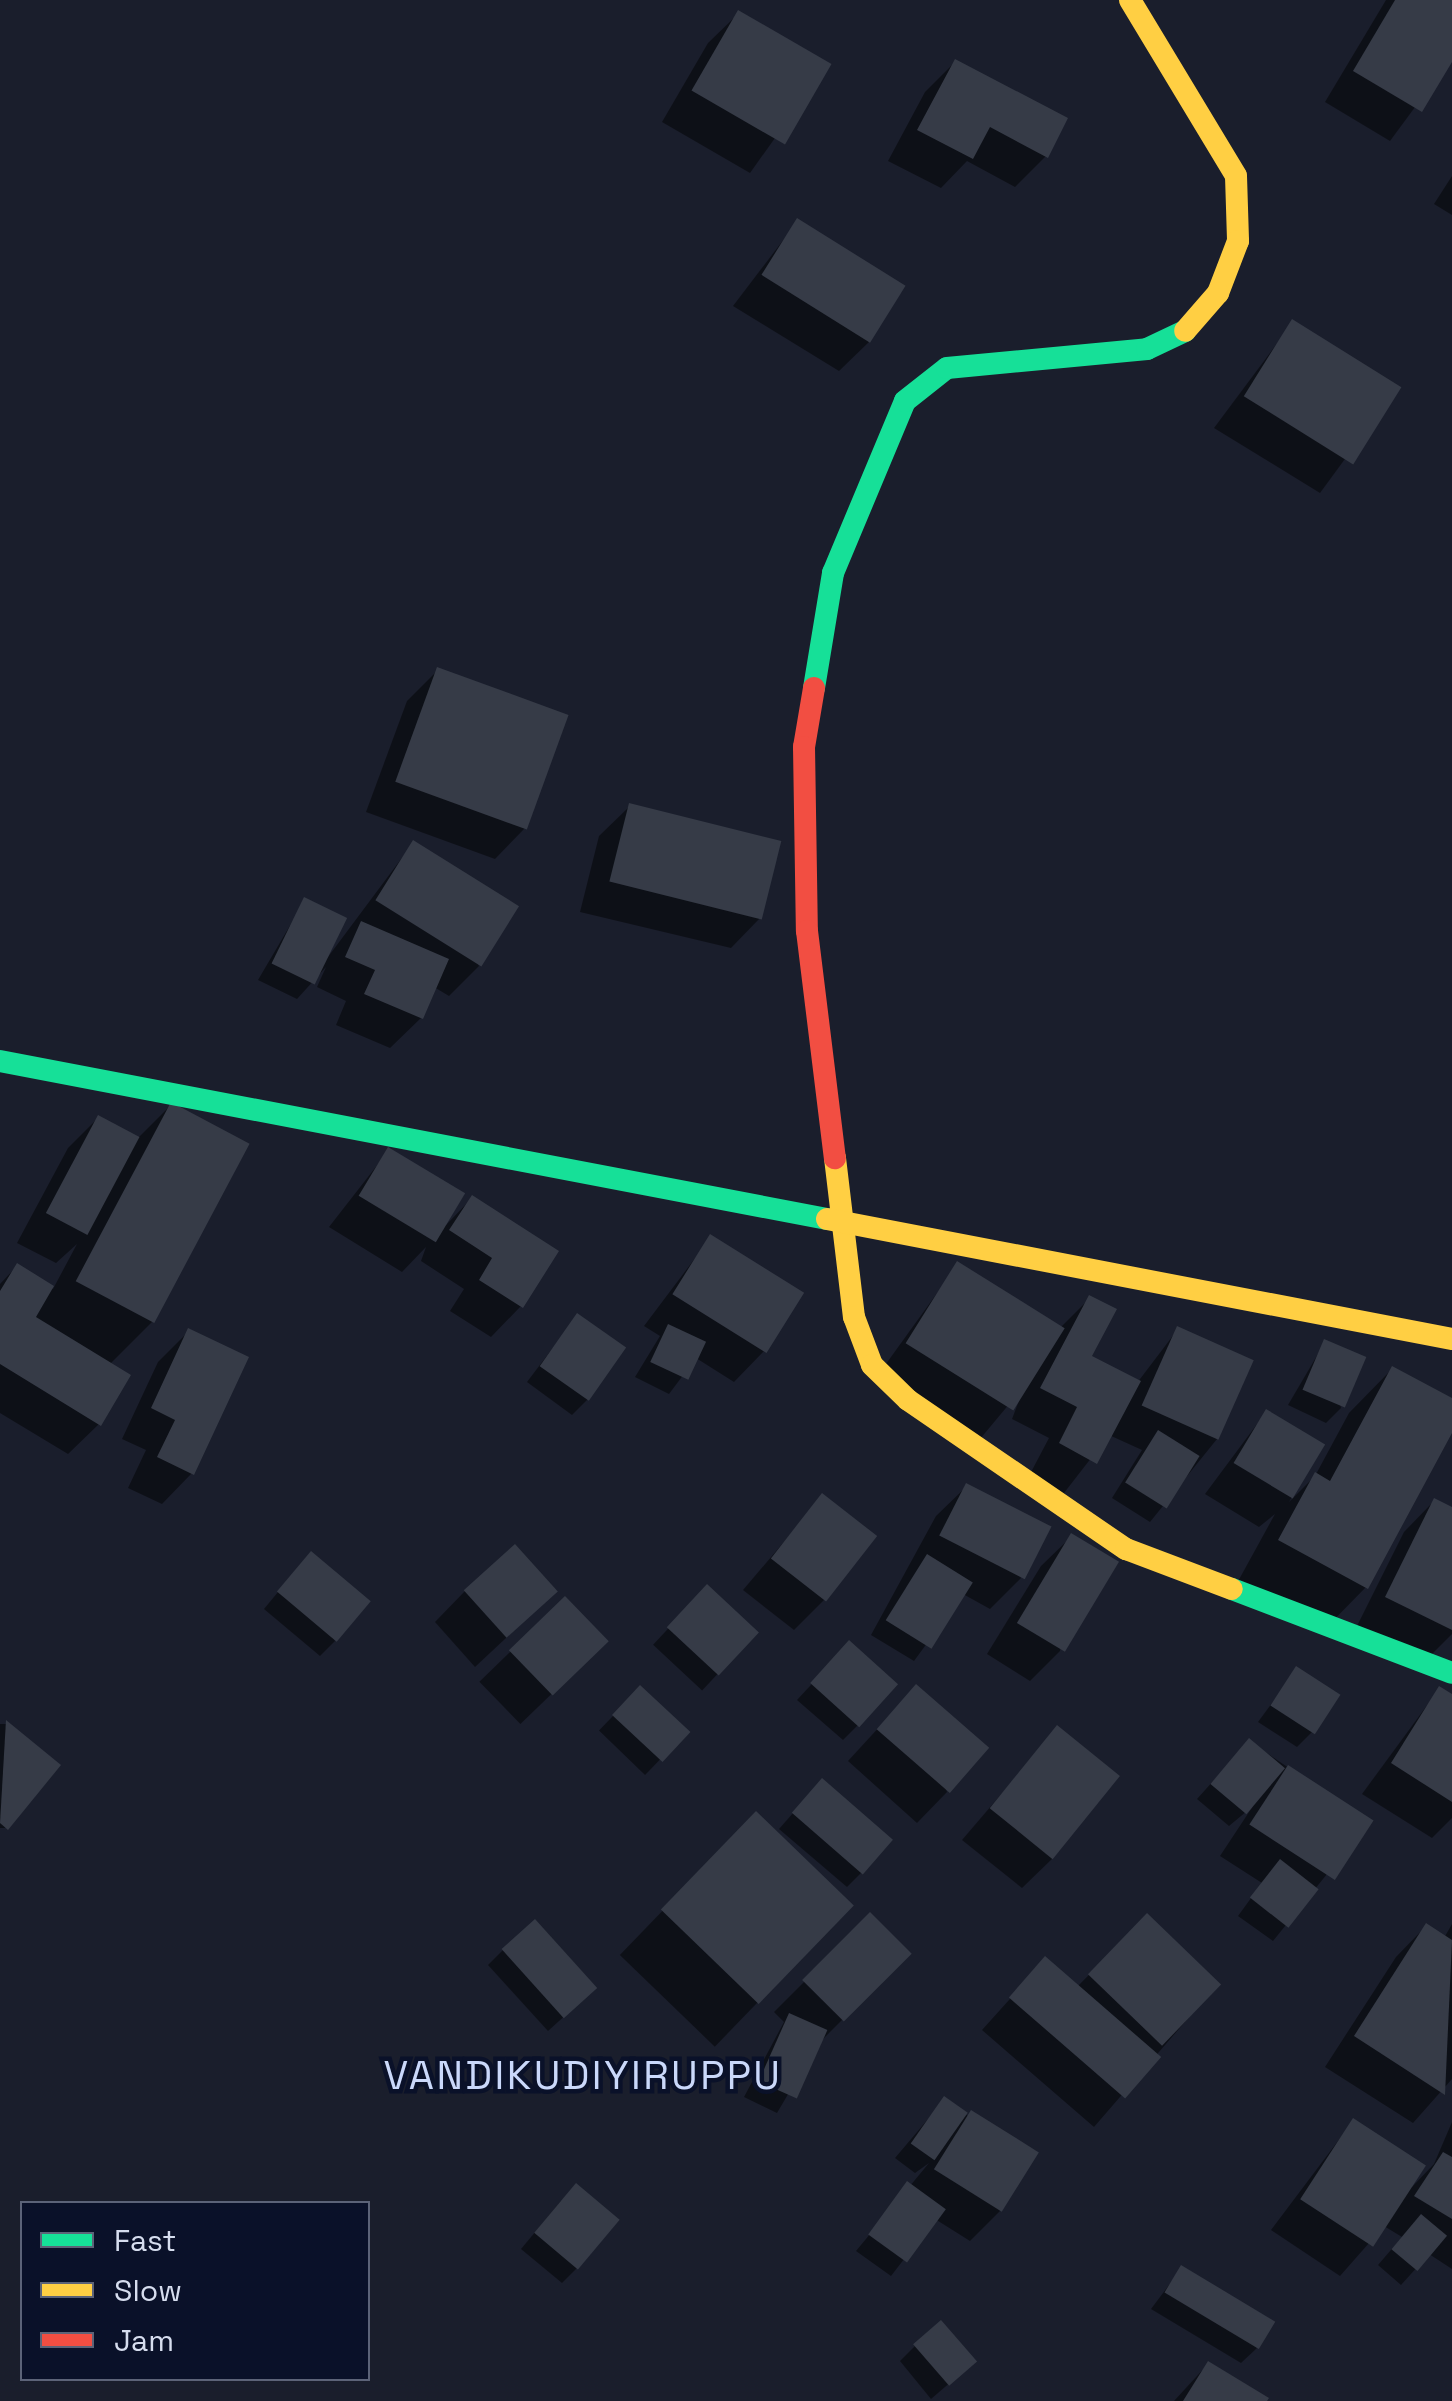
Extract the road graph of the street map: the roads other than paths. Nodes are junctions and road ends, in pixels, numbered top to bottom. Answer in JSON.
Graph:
{"nodes":[{"id":1,"x":1130,"y":0,"type":"edge"},
{"id":2,"x":0,"y":1061,"type":"edge"},
{"id":3,"x":842,"y":1222,"type":"junction"},
{"id":4,"x":1452,"y":1339,"type":"edge"},
{"id":5,"x":1452,"y":1673,"type":"edge"}],
"edges":[{"from":1,"to":3,"type":"street"},
{"from":2,"to":3,"type":"street"},
{"from":3,"to":4,"type":"street"},
{"from":3,"to":5,"type":"street"}]}
